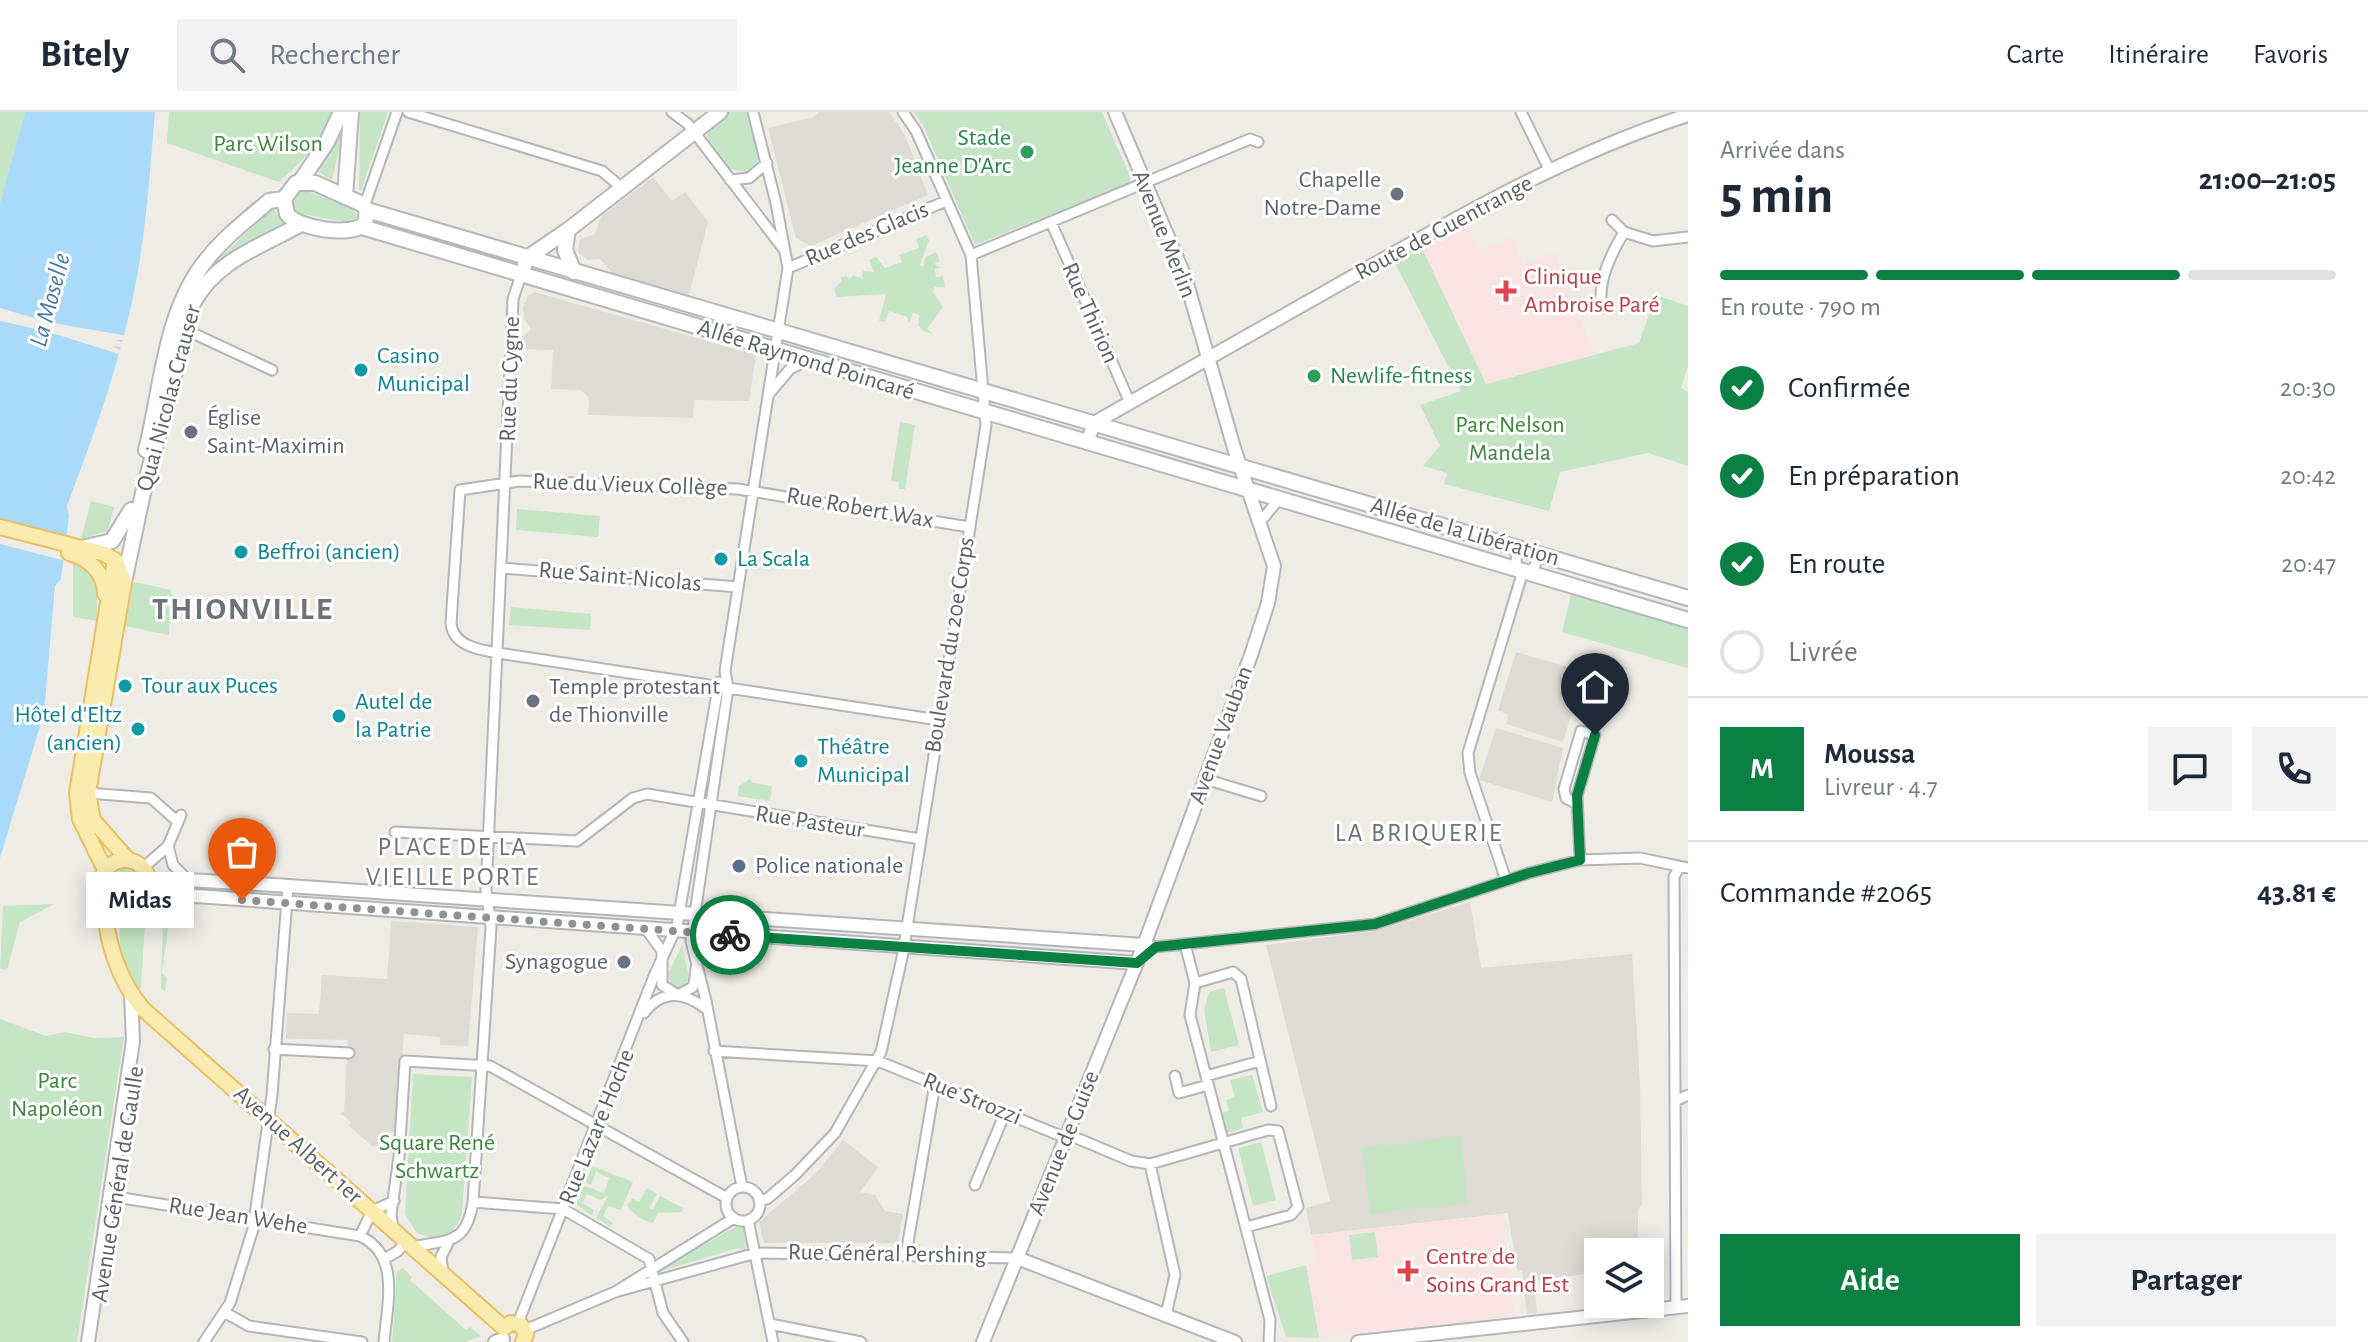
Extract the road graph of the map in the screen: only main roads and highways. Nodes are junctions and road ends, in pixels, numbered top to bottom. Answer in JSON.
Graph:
{"nodes":[{"id":1,"x":341,"y":112,"type":"edge"},
{"id":2,"x":351,"y":112,"type":"edge"},
{"id":3,"x":720,"y":112,"type":"edge"},
{"id":4,"x":300,"y":182,"type":"junction"},
{"id":5,"x":345,"y":197,"type":"junction"},
{"id":6,"x":284,"y":199,"type":"junction"},
{"id":7,"x":365,"y":209,"type":"junction"},
{"id":8,"x":301,"y":224,"type":"junction"},
{"id":9,"x":362,"y":227,"type":"junction"},
{"id":10,"x":568,"y":235,"type":"junction"},
{"id":11,"x":534,"y":260,"type":"junction"},
{"id":12,"x":574,"y":272,"type":"junction"},
{"id":13,"x":521,"y":275,"type":"junction"},
{"id":14,"x":1241,"y":467,"type":"joint"},
{"id":15,"x":1250,"y":491,"type":"joint"},
{"id":16,"x":131,"y":510,"type":"junction"},
{"id":17,"x":0,"y":527,"type":"edge"},
{"id":18,"x":0,"y":535,"type":"edge"},
{"id":19,"x":77,"y":551,"type":"junction"},
{"id":20,"x":113,"y":561,"type":"junction"},
{"id":21,"x":124,"y":582,"type":"junction"},
{"id":22,"x":1688,"y":598,"type":"edge"},
{"id":23,"x":105,"y":610,"type":"junction"},
{"id":24,"x":1688,"y":620,"type":"edge"},
{"id":25,"x":128,"y":860,"type":"junction"},
{"id":26,"x":105,"y":870,"type":"junction"},
{"id":27,"x":106,"y":899,"type":"junction"},
{"id":28,"x":121,"y":908,"type":"junction"},
{"id":29,"x":114,"y":948,"type":"junction"},
{"id":30,"x":510,"y":1335,"type":"edge"}],
"edges":[{"from":1,"to":4,"type":"main road","name":"Quai Nicolas Crauser"},
{"from":2,"to":5,"type":"main road"},
{"from":3,"to":10,"type":"main road"},
{"from":4,"to":5,"type":"main road","name":"Allée Raymond Poincaré"},
{"from":4,"to":6,"type":"main road","name":"Quai Nicolas Crauser"},
{"from":5,"to":7,"type":"main road","name":"Allée Raymond Poincaré"},
{"from":6,"to":8,"type":"main road"},
{"from":6,"to":16,"type":"main road","name":"Quai Nicolas Crauser"},
{"from":7,"to":9,"type":"main road"},
{"from":7,"to":11,"type":"main road","name":"Allée Raymond Poincaré"},
{"from":8,"to":9,"type":"main road","name":"Allée Raymond Poincaré"},
{"from":8,"to":21,"type":"main road","name":"Quai Nicolas Crauser"},
{"from":9,"to":13,"type":"main road","name":"Allée Raymond Poincaré"},
{"from":10,"to":11,"type":"main road"},
{"from":10,"to":12,"type":"main road"},
{"from":11,"to":12,"type":"main road","name":"Allée Raymond Poincaré"},
{"from":11,"to":13,"type":"main road"},
{"from":12,"to":14,"type":"main road","name":"Allée Raymond Poincaré"},
{"from":13,"to":15,"type":"main road","name":"Allée Raymond Poincaré"},
{"from":14,"to":22,"type":"main road","name":"Allée de la Libération"},
{"from":15,"to":24,"type":"main road","name":"Allée de la Libération"},
{"from":16,"to":19,"type":"main road"},
{"from":16,"to":20,"type":"main road","name":"Quai Nicolas Crauser"},
{"from":17,"to":19,"type":"main road"},
{"from":18,"to":19,"type":"main road"},
{"from":19,"to":20,"type":"main road"},
{"from":19,"to":23,"type":"main road"},
{"from":20,"to":21,"type":"main road"},
{"from":20,"to":23,"type":"main road"},
{"from":21,"to":25,"type":"main road"},
{"from":23,"to":26,"type":"main road"},
{"from":25,"to":26,"type":"main road"},
{"from":25,"to":28,"type":"main road"},
{"from":26,"to":27,"type":"main road"},
{"from":27,"to":28,"type":"main road"},
{"from":27,"to":29,"type":"main road","name":"Avenue Albert 1er"},
{"from":28,"to":29,"type":"main road","name":"Avenue Albert 1er"},
{"from":29,"to":30,"type":"main road","name":"Avenue Albert 1er"}]}
